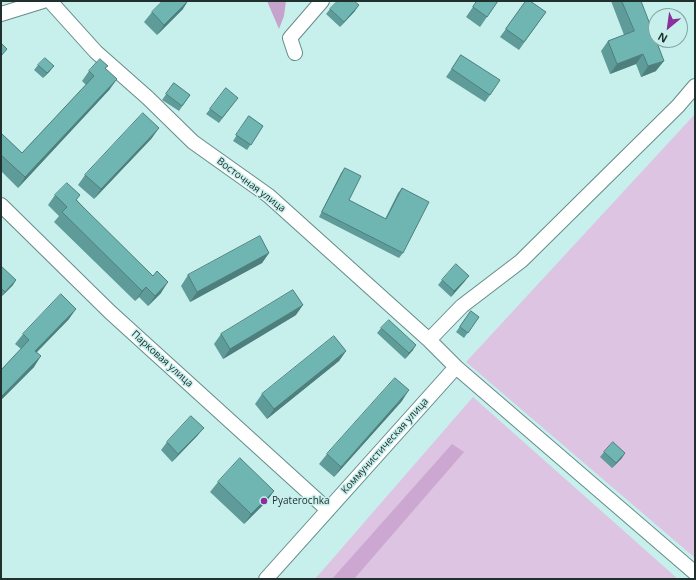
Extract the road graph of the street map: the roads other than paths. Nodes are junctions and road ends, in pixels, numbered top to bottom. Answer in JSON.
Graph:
{"nodes":[{"id":1,"x":43,"y":1,"type":"edge"},
{"id":2,"x":50,"y":1,"type":"edge"},
{"id":3,"x":322,"y":1,"type":"edge"},
{"id":4,"x":1,"y":14,"type":"edge"},
{"id":5,"x":295,"y":53,"type":"dead end"},
{"id":6,"x":695,"y":86,"type":"edge"},
{"id":7,"x":4,"y":212,"type":"edge"},
{"id":8,"x":429,"y":340,"type":"junction"},
{"id":9,"x":456,"y":367,"type":"junction"},
{"id":10,"x":328,"y":510,"type":"junction"},
{"id":11,"x":695,"y":573,"type":"edge"},
{"id":12,"x":266,"y":579,"type":"edge"}],
"edges":[{"from":1,"to":4,"type":"street"},
{"from":2,"to":8,"type":"street","name":"Восточная улица"},
{"from":3,"to":5,"type":"street"},
{"from":6,"to":8,"type":"street"},
{"from":7,"to":10,"type":"street","name":"Парковая улица"},
{"from":8,"to":9,"type":"street","name":"Восточная улица"},
{"from":9,"to":10,"type":"street","name":"Коммунистическая улица"},
{"from":9,"to":11,"type":"street","name":"Восточная улица"},
{"from":10,"to":12,"type":"street","name":"Коммунистическая улица"}]}
